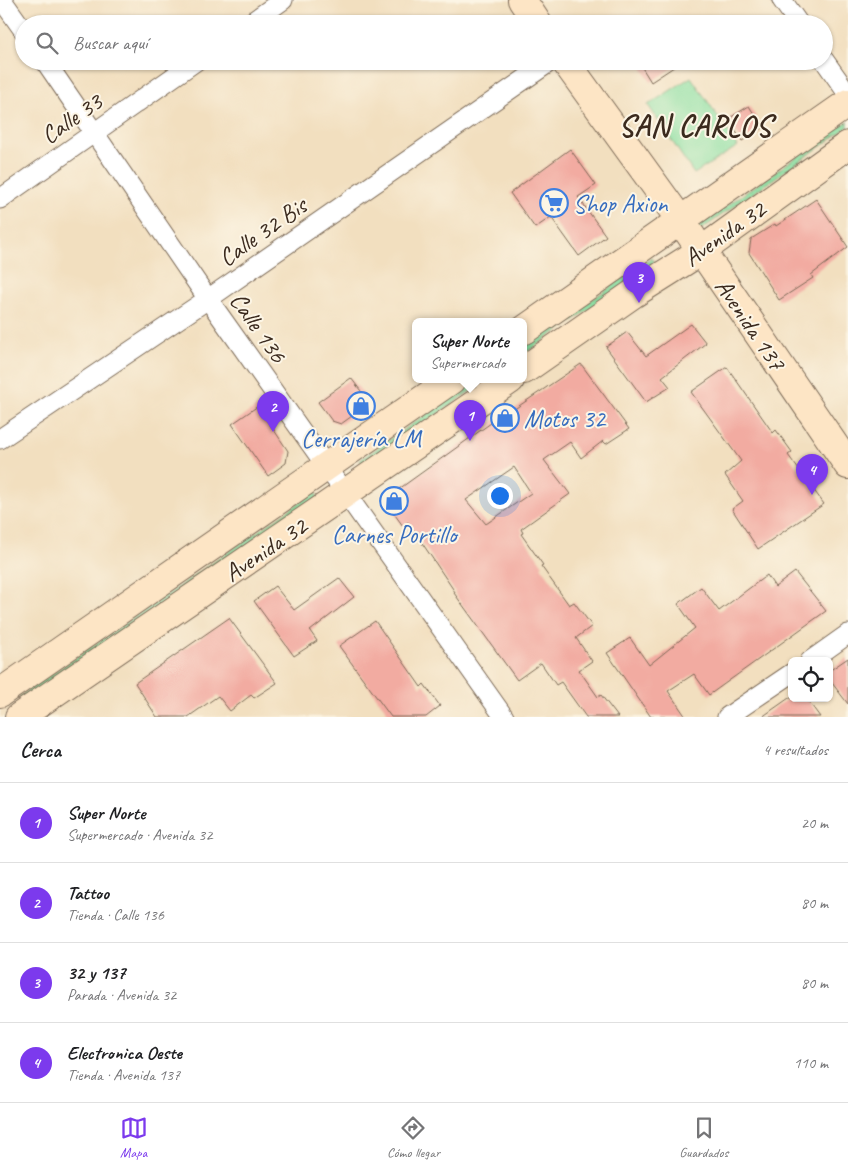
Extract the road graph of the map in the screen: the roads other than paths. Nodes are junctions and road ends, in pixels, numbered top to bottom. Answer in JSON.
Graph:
{"nodes":[{"id":1,"x":2,"y":0,"type":"edge"},
{"id":2,"x":283,"y":0,"type":"edge"},
{"id":3,"x":522,"y":0,"type":"edge"},
{"id":4,"x":782,"y":0,"type":"edge"},
{"id":5,"x":262,"y":15,"type":"edge"},
{"id":6,"x":532,"y":15,"type":"edge"},
{"id":7,"x":793,"y":15,"type":"edge"},
{"id":8,"x":15,"y":18,"type":"edge"},
{"id":9,"x":51,"y":70,"type":"edge"},
{"id":10,"x":183,"y":70,"type":"edge"},
{"id":11,"x":538,"y":70,"type":"edge"},
{"id":12,"x":572,"y":70,"type":"edge"},
{"id":13,"x":831,"y":70,"type":"edge"},
{"id":14,"x":848,"y":94,"type":"edge"},
{"id":15,"x":848,"y":103,"type":"edge"},
{"id":16,"x":95,"y":132,"type":"junction"},
{"id":17,"x":848,"y":145,"type":"edge"},
{"id":18,"x":0,"y":199,"type":"edge"},
{"id":19,"x":681,"y":221,"type":"junction"},
{"id":20,"x":701,"y":251,"type":"junction"},
{"id":21,"x":208,"y":299,"type":"junction"},
{"id":22,"x":527,"y":328,"type":"edge"},
{"id":23,"x":527,"y":368,"type":"edge"},
{"id":24,"x":447,"y":383,"type":"edge"},
{"id":25,"x":506,"y":383,"type":"edge"},
{"id":26,"x":0,"y":439,"type":"edge"},
{"id":27,"x":848,"y":465,"type":"edge"},
{"id":28,"x":327,"y":466,"type":"junction"},
{"id":29,"x":346,"y":493,"type":"junction"},
{"id":30,"x":848,"y":634,"type":"edge"},
{"id":31,"x":816,"y":657,"type":"edge"},
{"id":32,"x":788,"y":676,"type":"edge"},
{"id":33,"x":0,"y":694,"type":"edge"},
{"id":34,"x":14,"y":717,"type":"edge"},
{"id":35,"x":20,"y":717,"type":"edge"},
{"id":36,"x":504,"y":717,"type":"edge"},
{"id":37,"x":727,"y":717,"type":"edge"}],
"edges":[{"from":1,"to":8,"type":"street"},
{"from":2,"to":5,"type":"street"},
{"from":3,"to":6,"type":"main road"},
{"from":4,"to":7,"type":"street"},
{"from":9,"to":16,"type":"street","name":"Calle 136"},
{"from":10,"to":16,"type":"street","name":"Calle 33"},
{"from":11,"to":21,"type":"street","name":"Calle 32 Bis"},
{"from":12,"to":19,"type":"main road","name":"Avenida 137"},
{"from":13,"to":14,"type":"street"},
{"from":15,"to":19,"type":"main road","name":"Avenida 32"},
{"from":16,"to":18,"type":"street","name":"Calle 33"},
{"from":16,"to":21,"type":"street","name":"Calle 136"},
{"from":17,"to":20,"type":"main road","name":"Avenida 32"},
{"from":19,"to":20,"type":"main road","name":"Avenida 137"},
{"from":19,"to":22,"type":"main road","name":"Avenida 32"},
{"from":20,"to":23,"type":"main road","name":"Avenida 32"},
{"from":20,"to":27,"type":"main road","name":"Avenida 137"},
{"from":21,"to":26,"type":"street","name":"Calle 32 Bis"},
{"from":21,"to":28,"type":"street","name":"Calle 136"},
{"from":24,"to":28,"type":"main road","name":"Avenida 32"},
{"from":25,"to":29,"type":"main road","name":"Avenida 32"},
{"from":28,"to":29,"type":"street","name":"Calle 136"},
{"from":28,"to":33,"type":"main road","name":"Avenida 32"},
{"from":29,"to":35,"type":"main road","name":"Avenida 32"},
{"from":29,"to":36,"type":"street","name":"Calle 136"},
{"from":30,"to":31,"type":"street"},
{"from":32,"to":37,"type":"street"},
{"from":33,"to":34,"type":"street"}]}
